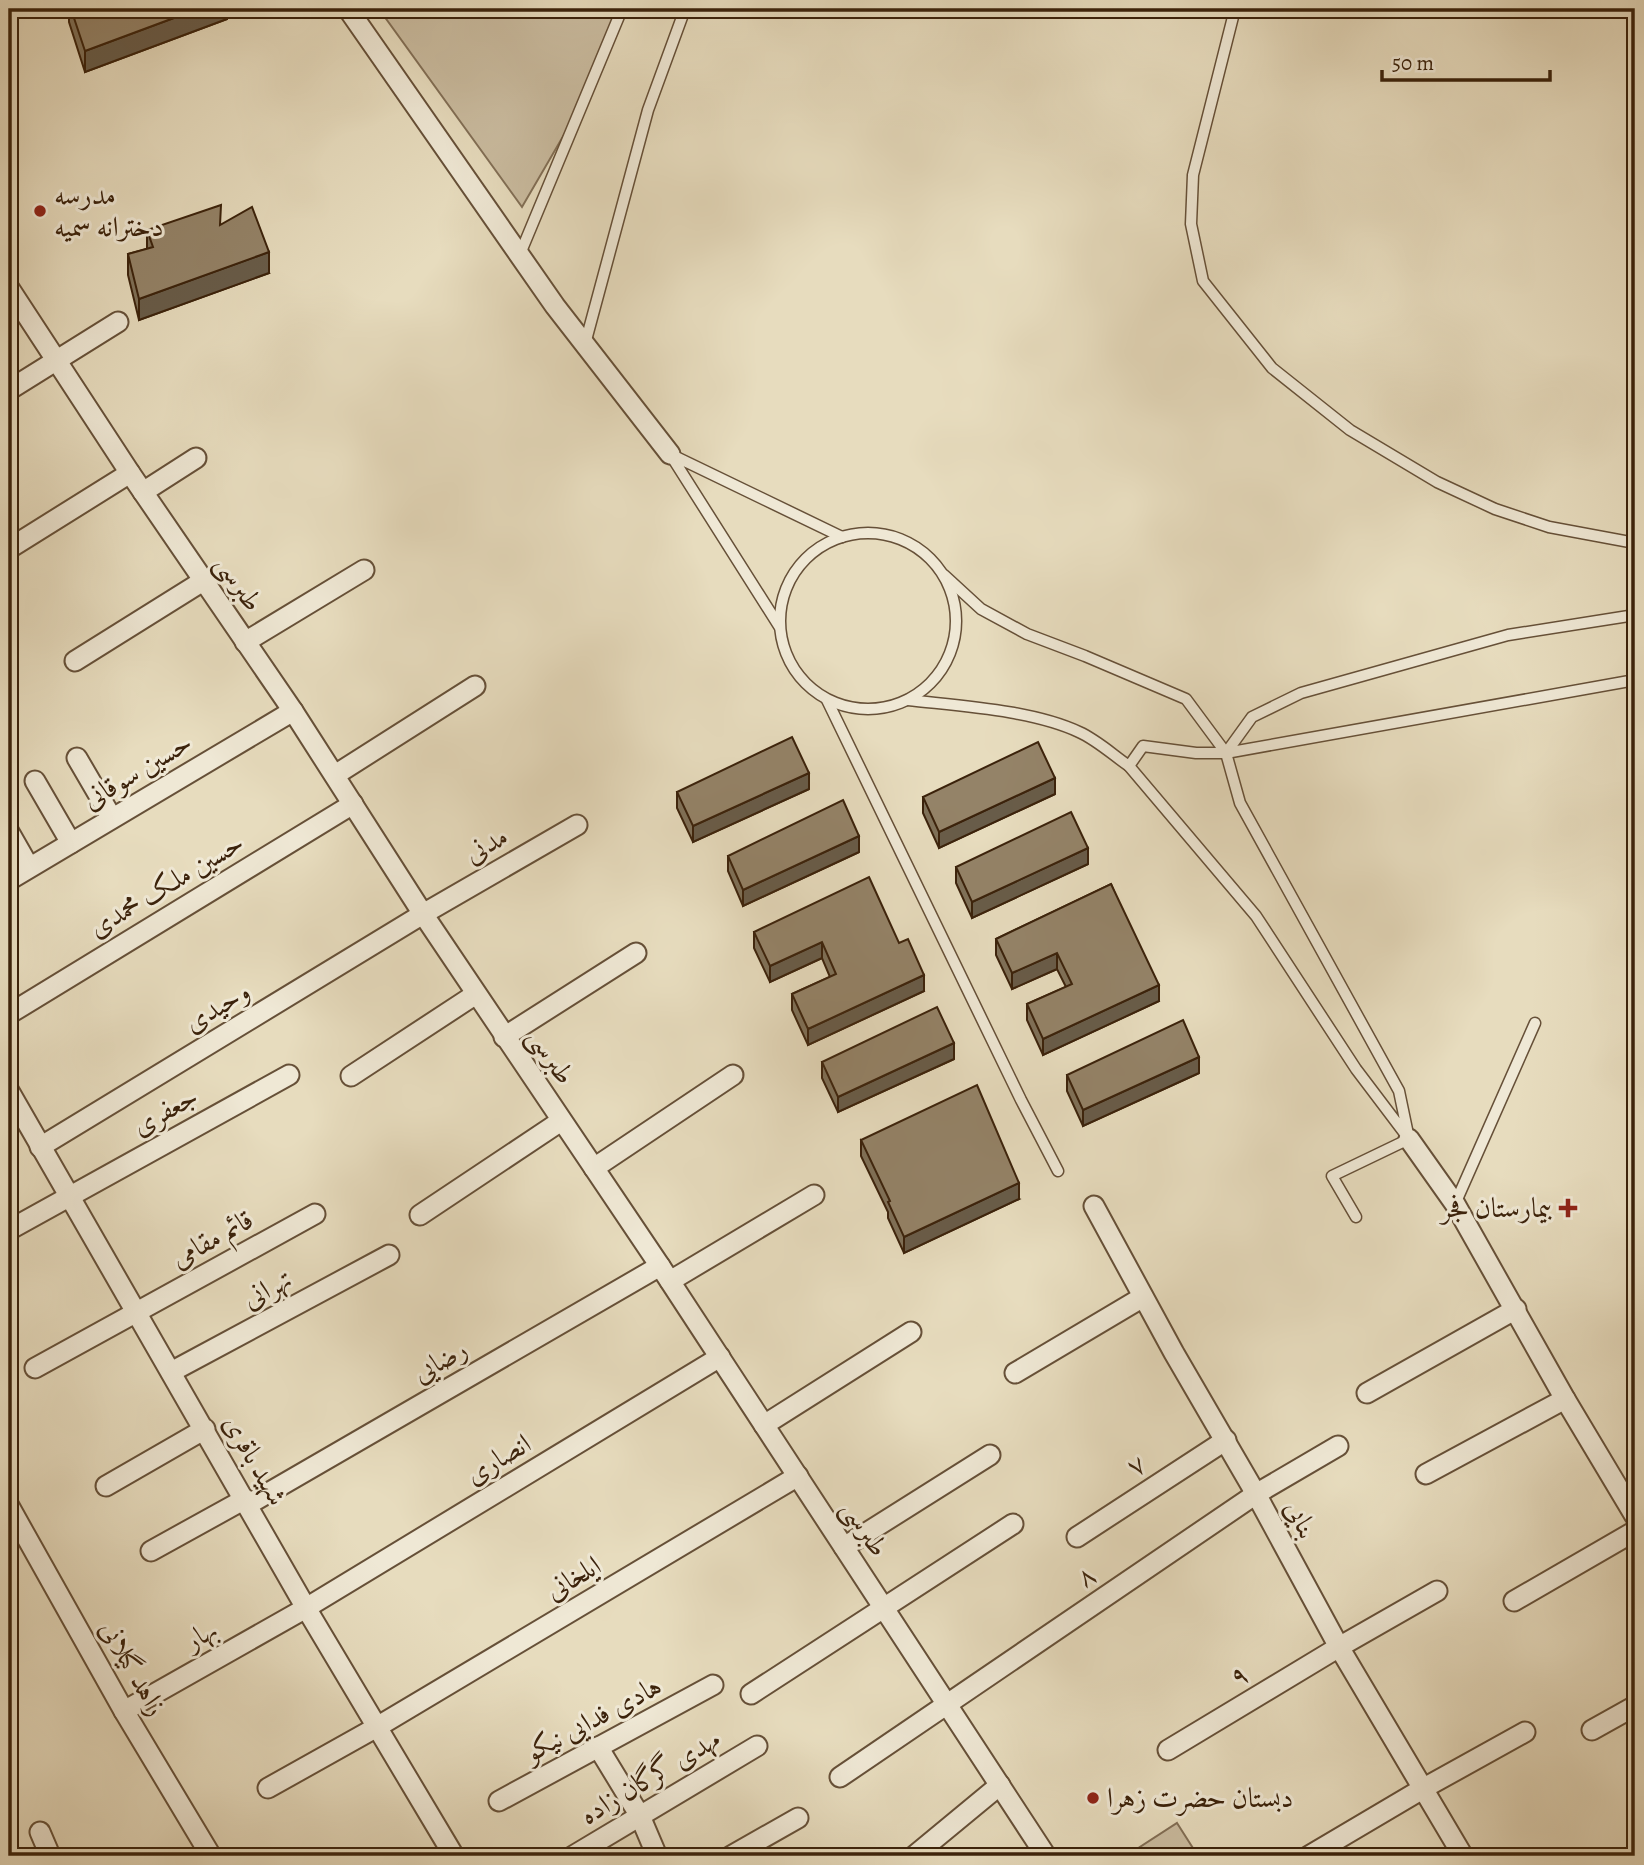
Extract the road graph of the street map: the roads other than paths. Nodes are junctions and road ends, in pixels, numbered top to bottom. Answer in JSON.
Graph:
{"nodes":[{"id":1,"x":348,"y":9,"type":"edge"},
{"id":2,"x":622,"y":9,"type":"edge"},
{"id":3,"x":685,"y":9,"type":"edge"},
{"id":4,"x":1236,"y":9,"type":"edge"},
{"id":5,"x":520,"y":255,"type":"junction"},
{"id":6,"x":9,"y":288,"type":"edge"},
{"id":7,"x":118,"y":322,"type":"dead end"},
{"id":8,"x":585,"y":344,"type":"junction"},
{"id":9,"x":57,"y":362,"type":"junction"},
{"id":10,"x":9,"y":390,"type":"edge"},
{"id":11,"x":670,"y":454,"type":"junction"},
{"id":12,"x":196,"y":458,"type":"dead end"},
{"id":13,"x":130,"y":474,"type":"junction"},
{"id":14,"x":143,"y":492,"type":"junction"},
{"id":15,"x":842,"y":537,"type":"junction"},
{"id":16,"x":1635,"y":543,"type":"edge"},
{"id":17,"x":10,"y":548,"type":"dead end"},
{"id":18,"x":364,"y":570,"type":"dead end"},
{"id":19,"x":944,"y":576,"type":"junction"},
{"id":20,"x":204,"y":581,"type":"junction"},
{"id":21,"x":1635,"y":615,"type":"edge"},
{"id":22,"x":779,"y":626,"type":"junction"},
{"id":23,"x":245,"y":642,"type":"junction"},
{"id":24,"x":75,"y":661,"type":"dead end"},
{"id":25,"x":1635,"y":680,"type":"edge"},
{"id":26,"x":474,"y":686,"type":"dead end"},
{"id":27,"x":827,"y":700,"type":"junction"},
{"id":28,"x":908,"y":700,"type":"junction"},
{"id":29,"x":293,"y":711,"type":"junction"},
{"id":30,"x":1226,"y":753,"type":"junction"},
{"id":31,"x":77,"y":758,"type":"dead end"},
{"id":32,"x":1129,"y":766,"type":"junction"},
{"id":33,"x":335,"y":775,"type":"junction"},
{"id":34,"x":35,"y":781,"type":"dead end"},
{"id":35,"x":353,"y":804,"type":"junction"},
{"id":36,"x":112,"y":818,"type":"junction"},
{"id":37,"x":577,"y":825,"type":"dead end"},
{"id":38,"x":9,"y":832,"type":"edge"},
{"id":39,"x":71,"y":843,"type":"junction"},
{"id":40,"x":29,"y":867,"type":"junction"},
{"id":41,"x":9,"y":880,"type":"edge"},
{"id":42,"x":423,"y":914,"type":"junction"},
{"id":43,"x":636,"y":953,"type":"dead end"},
{"id":44,"x":477,"y":994,"type":"junction"},
{"id":45,"x":9,"y":1014,"type":"edge"},
{"id":46,"x":1535,"y":1023,"type":"dead end"},
{"id":47,"x":504,"y":1037,"type":"junction"},
{"id":48,"x":733,"y":1074,"type":"dead end"},
{"id":49,"x":289,"y":1075,"type":"dead end"},
{"id":50,"x":351,"y":1076,"type":"dead end"},
{"id":51,"x":9,"y":1091,"type":"edge"},
{"id":52,"x":561,"y":1121,"type":"junction"},
{"id":53,"x":1409,"y":1139,"type":"junction"},
{"id":54,"x":40,"y":1147,"type":"junction"},
{"id":55,"x":594,"y":1168,"type":"junction"},
{"id":56,"x":1058,"y":1171,"type":"dead end"},
{"id":57,"x":814,"y":1195,"type":"dead end"},
{"id":58,"x":69,"y":1197,"type":"junction"},
{"id":59,"x":1455,"y":1204,"type":"junction"},
{"id":60,"x":1094,"y":1206,"type":"dead end"},
{"id":61,"x":315,"y":1214,"type":"dead end"},
{"id":62,"x":420,"y":1215,"type":"dead end"},
{"id":63,"x":1356,"y":1217,"type":"dead end"},
{"id":64,"x":9,"y":1230,"type":"edge"},
{"id":65,"x":389,"y":1255,"type":"dead end"},
{"id":66,"x":665,"y":1273,"type":"junction"},
{"id":67,"x":1143,"y":1297,"type":"junction"},
{"id":68,"x":1516,"y":1309,"type":"junction"},
{"id":69,"x":137,"y":1313,"type":"junction"},
{"id":70,"x":911,"y":1332,"type":"dead end"},
{"id":71,"x":720,"y":1357,"type":"junction"},
{"id":72,"x":35,"y":1368,"type":"dead end"},
{"id":73,"x":171,"y":1372,"type":"junction"},
{"id":74,"x":1015,"y":1373,"type":"dead end"},
{"id":75,"x":1367,"y":1393,"type":"dead end"},
{"id":76,"x":1564,"y":1399,"type":"junction"},
{"id":77,"x":764,"y":1425,"type":"junction"},
{"id":78,"x":205,"y":1429,"type":"junction"},
{"id":79,"x":1226,"y":1440,"type":"junction"},
{"id":80,"x":1338,"y":1446,"type":"dead end"},
{"id":81,"x":990,"y":1455,"type":"dead end"},
{"id":82,"x":1426,"y":1474,"type":"dead end"},
{"id":83,"x":798,"y":1476,"type":"junction"},
{"id":84,"x":106,"y":1486,"type":"dead end"},
{"id":85,"x":1256,"y":1494,"type":"junction"},
{"id":86,"x":247,"y":1502,"type":"junction"},
{"id":87,"x":9,"y":1506,"type":"edge"},
{"id":88,"x":1635,"y":1516,"type":"edge"},
{"id":89,"x":1013,"y":1524,"type":"dead end"},
{"id":90,"x":1635,"y":1531,"type":"edge"},
{"id":91,"x":1077,"y":1537,"type":"dead end"},
{"id":92,"x":844,"y":1547,"type":"junction"},
{"id":93,"x":151,"y":1551,"type":"dead end"},
{"id":94,"x":1437,"y":1591,"type":"dead end"},
{"id":95,"x":1514,"y":1601,"type":"dead end"},
{"id":96,"x":306,"y":1608,"type":"junction"},
{"id":97,"x":884,"y":1609,"type":"junction"},
{"id":98,"x":1339,"y":1647,"type":"junction"},
{"id":99,"x":713,"y":1685,"type":"dead end"},
{"id":100,"x":751,"y":1695,"type":"dead end"},
{"id":101,"x":947,"y":1705,"type":"junction"},
{"id":102,"x":1635,"y":1706,"type":"edge"},
{"id":103,"x":124,"y":1711,"type":"junction"},
{"id":104,"x":377,"y":1727,"type":"junction"},
{"id":105,"x":1592,"y":1730,"type":"dead end"},
{"id":106,"x":1525,"y":1732,"type":"dead end"},
{"id":107,"x":757,"y":1746,"type":"dead end"},
{"id":108,"x":598,"y":1747,"type":"junction"},
{"id":109,"x":1168,"y":1750,"type":"dead end"},
{"id":110,"x":840,"y":1777,"type":"dead end"},
{"id":111,"x":1000,"y":1785,"type":"junction"},
{"id":112,"x":1424,"y":1787,"type":"junction"},
{"id":113,"x":268,"y":1788,"type":"dead end"},
{"id":114,"x":499,"y":1801,"type":"dead end"},
{"id":115,"x":640,"y":1816,"type":"junction"},
{"id":116,"x":798,"y":1818,"type":"dead end"},
{"id":117,"x":40,"y":1832,"type":"dead end"},
{"id":118,"x":41,"y":1856,"type":"edge"},
{"id":119,"x":211,"y":1856,"type":"edge"},
{"id":120,"x":454,"y":1856,"type":"edge"},
{"id":121,"x":573,"y":1856,"type":"edge"},
{"id":122,"x":657,"y":1856,"type":"edge"},
{"id":123,"x":732,"y":1856,"type":"edge"},
{"id":124,"x":914,"y":1856,"type":"edge"},
{"id":125,"x":1046,"y":1856,"type":"edge"},
{"id":126,"x":1309,"y":1856,"type":"edge"},
{"id":127,"x":1463,"y":1856,"type":"edge"}],
"edges":[{"from":1,"to":5,"type":"street"},
{"from":2,"to":5,"type":"lane"},
{"from":3,"to":8,"type":"lane"},
{"from":4,"to":16,"type":"lane"},
{"from":5,"to":8,"type":"street"},
{"from":6,"to":9,"type":"street","name":"طبرسی"},
{"from":7,"to":9,"type":"street"},
{"from":8,"to":11,"type":"street"},
{"from":9,"to":10,"type":"street"},
{"from":9,"to":13,"type":"street","name":"طبرسی"},
{"from":11,"to":15,"type":"lane"},
{"from":11,"to":22,"type":"lane"},
{"from":12,"to":14,"type":"street"},
{"from":13,"to":14,"type":"street","name":"طبرسی"},
{"from":13,"to":17,"type":"street"},
{"from":14,"to":20,"type":"street","name":"طبرسی"},
{"from":15,"to":19,"type":"lane"},
{"from":15,"to":22,"type":"lane"},
{"from":18,"to":23,"type":"street"},
{"from":19,"to":28,"type":"lane"},
{"from":19,"to":30,"type":"lane"},
{"from":20,"to":23,"type":"street","name":"طبرسی"},
{"from":20,"to":24,"type":"street"},
{"from":21,"to":30,"type":"lane"},
{"from":22,"to":27,"type":"lane"},
{"from":23,"to":29,"type":"street","name":"طبرسی"},
{"from":25,"to":30,"type":"lane"},
{"from":26,"to":33,"type":"street"},
{"from":27,"to":28,"type":"lane"},
{"from":27,"to":56,"type":"lane"},
{"from":28,"to":32,"type":"lane"},
{"from":29,"to":33,"type":"street","name":"طبرسی"},
{"from":29,"to":36,"type":"street","name":"حسین سوقانی"},
{"from":30,"to":32,"type":"lane"},
{"from":30,"to":53,"type":"lane"},
{"from":31,"to":36,"type":"street"},
{"from":32,"to":53,"type":"lane"},
{"from":33,"to":35,"type":"street","name":"طبرسی"},
{"from":34,"to":39,"type":"street"},
{"from":35,"to":42,"type":"street","name":"طبرسی"},
{"from":35,"to":45,"type":"street","name":"حسین ملک محمدی"},
{"from":36,"to":39,"type":"street","name":"حسین سوقانی"},
{"from":37,"to":42,"type":"street","name":"مدنی"},
{"from":38,"to":40,"type":"street"},
{"from":39,"to":40,"type":"street","name":"حسین سوقانی"},
{"from":40,"to":41,"type":"street","name":"حسین سوقانی"},
{"from":42,"to":44,"type":"street","name":"طبرسی"},
{"from":42,"to":54,"type":"street","name":"وحیدی"},
{"from":43,"to":47,"type":"street"},
{"from":44,"to":47,"type":"street","name":"طبرسی"},
{"from":44,"to":50,"type":"street"},
{"from":46,"to":59,"type":"lane"},
{"from":47,"to":52,"type":"street","name":"طبرسی"},
{"from":48,"to":55,"type":"street"},
{"from":49,"to":58,"type":"street","name":"جعفری"},
{"from":51,"to":54,"type":"street","name":"شهید باقری"},
{"from":52,"to":55,"type":"street","name":"طبرسی"},
{"from":52,"to":62,"type":"street"},
{"from":53,"to":59,"type":"street"},
{"from":53,"to":63,"type":"lane"},
{"from":54,"to":58,"type":"street","name":"شهید باقری"},
{"from":55,"to":66,"type":"street","name":"طبرسی"},
{"from":57,"to":66,"type":"street","name":"رضایی"},
{"from":58,"to":64,"type":"street","name":"جعفری"},
{"from":58,"to":69,"type":"street","name":"شهید باقری"},
{"from":59,"to":68,"type":"street"},
{"from":60,"to":67,"type":"street","name":"بنایی"},
{"from":61,"to":69,"type":"street","name":"قائم مقامی"},
{"from":65,"to":73,"type":"street","name":"تهرانی"},
{"from":66,"to":71,"type":"street","name":"طبرسی"},
{"from":66,"to":86,"type":"street","name":"رضایی"},
{"from":67,"to":74,"type":"street"},
{"from":67,"to":79,"type":"street","name":"بنایی"},
{"from":68,"to":75,"type":"street"},
{"from":68,"to":76,"type":"street"},
{"from":69,"to":72,"type":"street","name":"قائم مقامی"},
{"from":69,"to":73,"type":"street","name":"شهید باقری"},
{"from":70,"to":77,"type":"street"},
{"from":71,"to":77,"type":"street","name":"طبرسی"},
{"from":71,"to":96,"type":"street","name":"انصاری"},
{"from":73,"to":78,"type":"street","name":"شهید باقری"},
{"from":76,"to":82,"type":"street"},
{"from":76,"to":88,"type":"street"},
{"from":77,"to":83,"type":"street","name":"طبرسی"},
{"from":78,"to":84,"type":"street"},
{"from":78,"to":86,"type":"street","name":"شهید باقری"},
{"from":79,"to":85,"type":"street","name":"بنایی"},
{"from":79,"to":91,"type":"street","name":"۷"},
{"from":80,"to":85,"type":"street","name":"۸"},
{"from":81,"to":92,"type":"street"},
{"from":83,"to":92,"type":"street","name":"طبرسی"},
{"from":83,"to":104,"type":"street","name":"ایلخانی"},
{"from":85,"to":98,"type":"street","name":"بنایی"},
{"from":85,"to":101,"type":"street","name":"۸"},
{"from":86,"to":93,"type":"street","name":"رضایی"},
{"from":86,"to":96,"type":"street","name":"شهید باقری"},
{"from":87,"to":103,"type":"street","name":"زاهد گیلانی"},
{"from":89,"to":97,"type":"street"},
{"from":90,"to":95,"type":"street"},
{"from":92,"to":97,"type":"street","name":"طبرسی"},
{"from":94,"to":98,"type":"street","name":"۹"},
{"from":96,"to":103,"type":"street","name":"بهار"},
{"from":96,"to":104,"type":"street","name":"شهید باقری"},
{"from":97,"to":100,"type":"street"},
{"from":97,"to":101,"type":"street","name":"طبرسی"},
{"from":98,"to":109,"type":"street","name":"۹"},
{"from":98,"to":112,"type":"street","name":"بنایی"},
{"from":99,"to":108,"type":"street","name":"هادی فدایی نیکو"},
{"from":101,"to":110,"type":"street","name":"۸"},
{"from":101,"to":111,"type":"street","name":"طبرسی"},
{"from":102,"to":105,"type":"street"},
{"from":103,"to":119,"type":"street","name":"زاهد گیلانی"},
{"from":104,"to":113,"type":"street","name":"ایلخانی"},
{"from":104,"to":120,"type":"street","name":"شهید باقری"},
{"from":106,"to":112,"type":"street"},
{"from":107,"to":115,"type":"street","name":"مهدی گرگان زاده"},
{"from":108,"to":114,"type":"street","name":"هادی فدایی نیکو"},
{"from":108,"to":115,"type":"street"},
{"from":111,"to":124,"type":"street"},
{"from":111,"to":125,"type":"street","name":"طبرسی"},
{"from":112,"to":126,"type":"street"},
{"from":112,"to":127,"type":"street","name":"بنایی"},
{"from":115,"to":121,"type":"street","name":"مهدی گرگان زاده"},
{"from":115,"to":122,"type":"street"},
{"from":116,"to":123,"type":"street"},
{"from":117,"to":118,"type":"street"}]}
